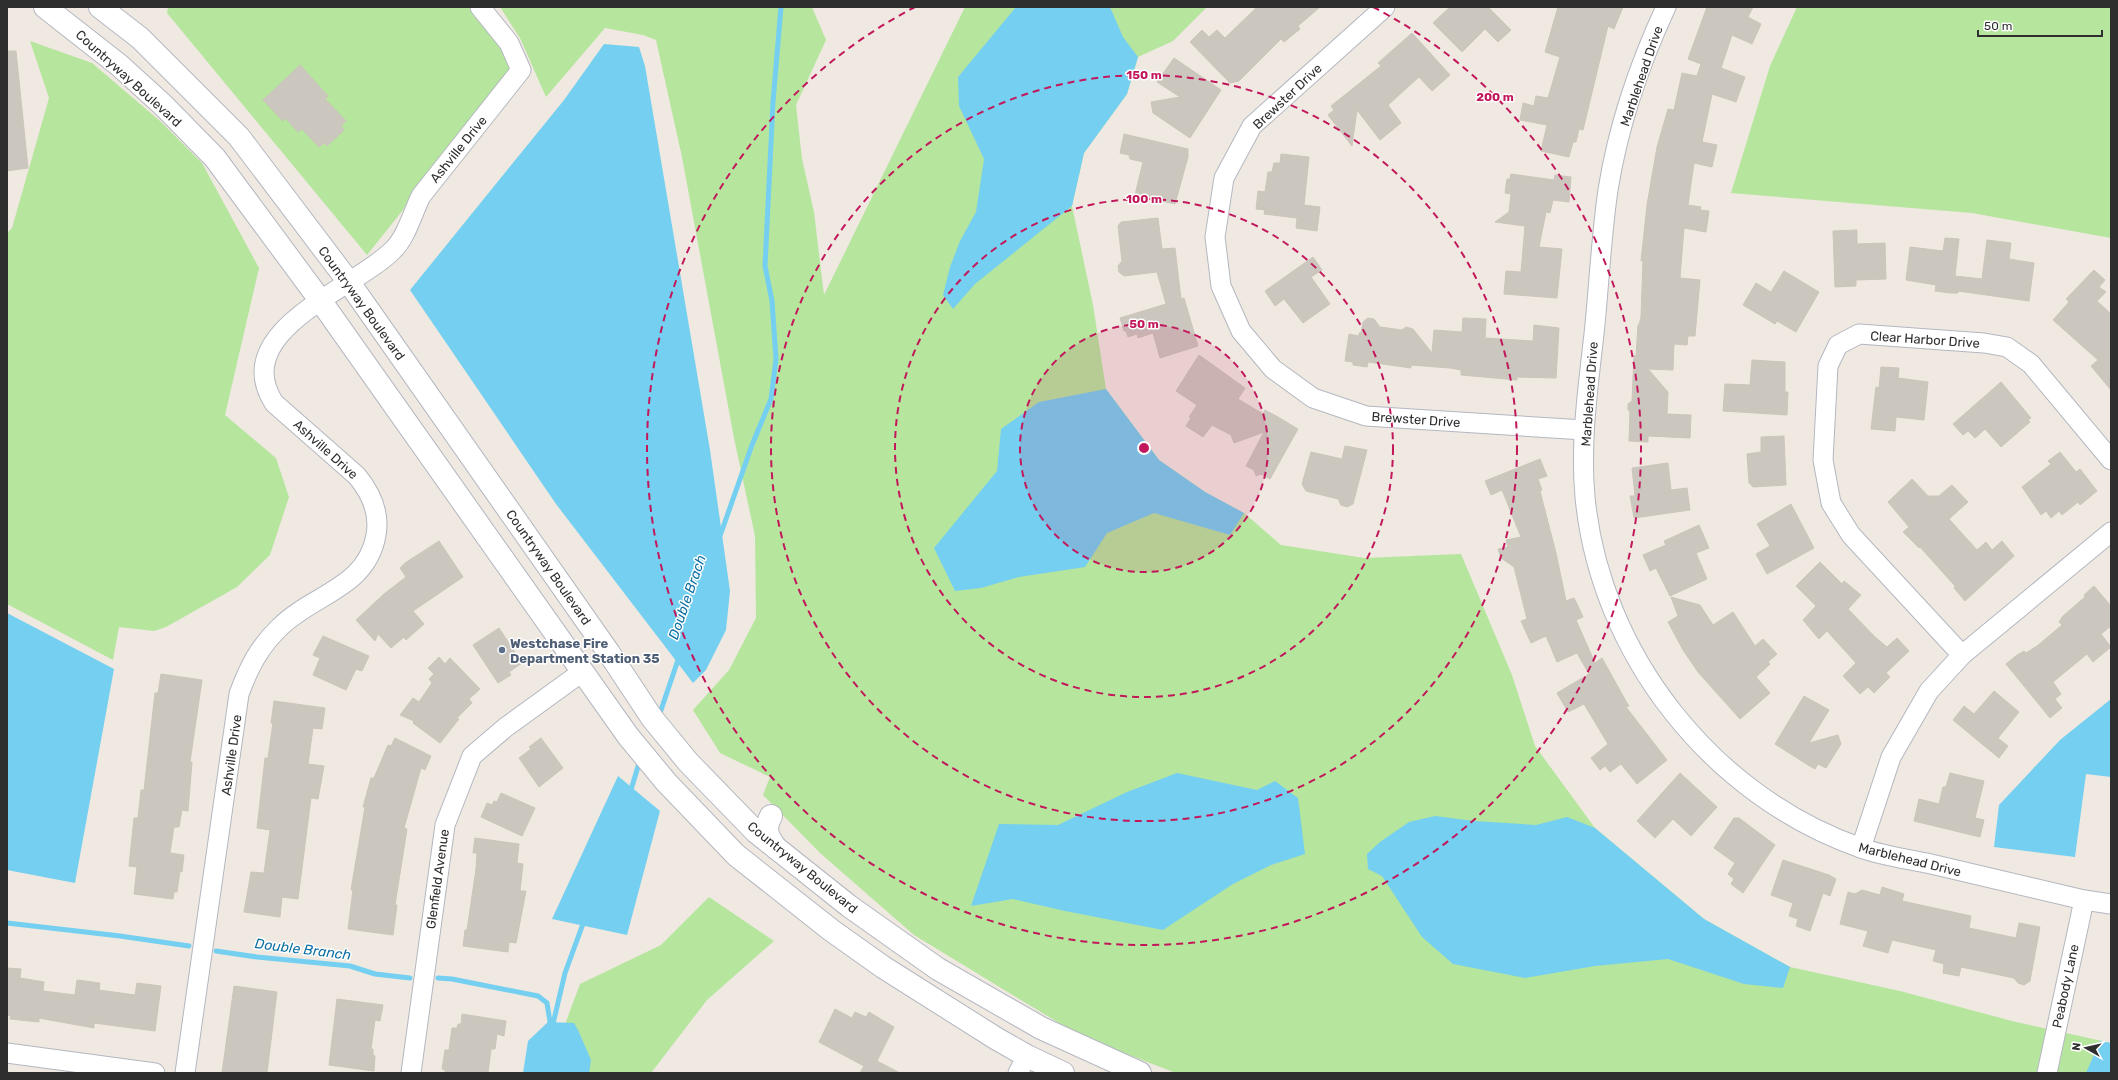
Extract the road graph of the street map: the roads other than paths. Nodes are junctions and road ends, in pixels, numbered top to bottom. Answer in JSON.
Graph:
{"nodes":[{"id":1,"x":45,"y":7,"type":"edge"},
{"id":2,"x":100,"y":7,"type":"edge"},
{"id":3,"x":480,"y":7,"type":"edge"},
{"id":4,"x":1385,"y":7,"type":"edge"},
{"id":5,"x":1666,"y":7,"type":"edge"},
{"id":6,"x":239,"y":137,"type":"junction"},
{"id":7,"x":214,"y":158,"type":"junction"},
{"id":8,"x":348,"y":281,"type":"junction"},
{"id":9,"x":320,"y":300,"type":"junction"},
{"id":10,"x":1584,"y":430,"type":"junction"},
{"id":11,"x":2111,"y":460,"type":"edge"},
{"id":12,"x":2111,"y":532,"type":"edge"},
{"id":13,"x":609,"y":653,"type":"junction"},
{"id":14,"x":1962,"y":655,"type":"junction"},
{"id":15,"x":582,"y":672,"type":"junction"},
{"id":16,"x":771,"y":816,"type":"dead end"},
{"id":17,"x":776,"y":848,"type":"junction"},
{"id":18,"x":1861,"y":848,"type":"junction"},
{"id":19,"x":2084,"y":900,"type":"junction"},
{"id":20,"x":2111,"y":904,"type":"edge"},
{"id":21,"x":1041,"y":1028,"type":"junction"},
{"id":22,"x":7,"y":1053,"type":"edge"},
{"id":23,"x":1023,"y":1065,"type":"edge"},
{"id":24,"x":155,"y":1073,"type":"edge"},
{"id":25,"x":185,"y":1073,"type":"edge"},
{"id":26,"x":411,"y":1073,"type":"edge"},
{"id":27,"x":1063,"y":1073,"type":"edge"},
{"id":28,"x":1140,"y":1073,"type":"edge"},
{"id":29,"x":2047,"y":1073,"type":"edge"}],
"edges":[{"from":1,"to":7,"type":"street","name":"Countryway Boulevard"},
{"from":2,"to":6,"type":"street","name":"Countryway Boulevard"},
{"from":3,"to":8,"type":"street","name":"Ashville Drive"},
{"from":4,"to":10,"type":"street","name":"Brewster Drive"},
{"from":5,"to":10,"type":"street","name":"Marblehead Drive"},
{"from":6,"to":7,"type":"street"},
{"from":6,"to":8,"type":"street","name":"Countryway Boulevard"},
{"from":7,"to":9,"type":"street","name":"Countryway Boulevard"},
{"from":8,"to":9,"type":"street","name":"Ashville Drive"},
{"from":8,"to":13,"type":"street","name":"Countryway Boulevard"},
{"from":9,"to":15,"type":"street","name":"Countryway Boulevard"},
{"from":9,"to":25,"type":"street","name":"Ashville Drive"},
{"from":10,"to":18,"type":"street","name":"Marblehead Drive"},
{"from":11,"to":14,"type":"street","name":"Clear Harbor Drive"},
{"from":12,"to":14,"type":"street"},
{"from":13,"to":15,"type":"street"},
{"from":13,"to":17,"type":"street","name":"Countryway Boulevard"},
{"from":14,"to":18,"type":"street"},
{"from":15,"to":23,"type":"street","name":"Countryway Boulevard"},
{"from":15,"to":26,"type":"street","name":"Glenfield Avenue"},
{"from":16,"to":17,"type":"street"},
{"from":17,"to":21,"type":"street","name":"Countryway Boulevard"},
{"from":18,"to":19,"type":"street","name":"Marblehead Drive"},
{"from":19,"to":20,"type":"street","name":"Marblehead Drive"},
{"from":19,"to":29,"type":"street","name":"Peabody Lane"},
{"from":21,"to":23,"type":"street"},
{"from":21,"to":28,"type":"street","name":"Countryway Boulevard"},
{"from":22,"to":24,"type":"street"},
{"from":23,"to":27,"type":"street","name":"Countryway Boulevard"}]}
